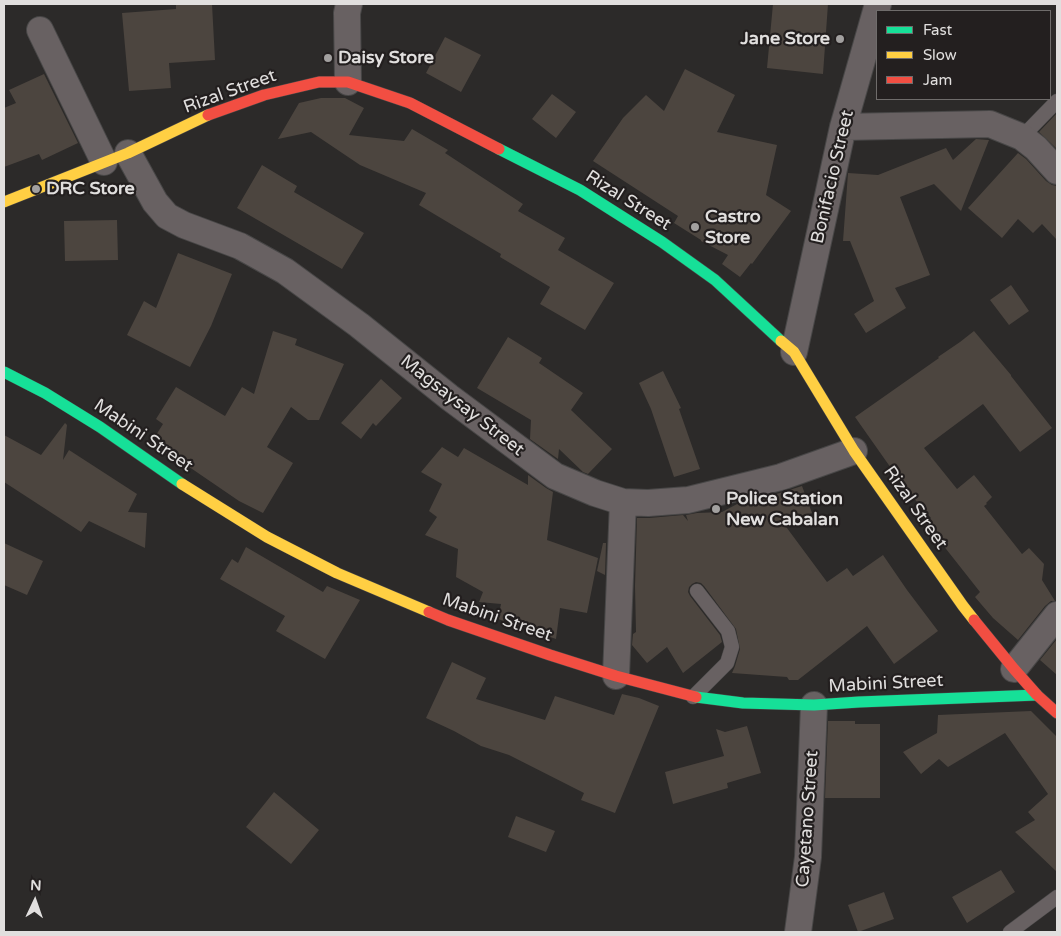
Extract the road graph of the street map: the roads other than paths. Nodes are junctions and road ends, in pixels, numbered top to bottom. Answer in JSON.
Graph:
{"nodes":[{"id":1,"x":349,"y":4,"type":"edge"},
{"id":2,"x":876,"y":11,"type":"edge"},
{"id":3,"x":40,"y":30,"type":"dead end"},
{"id":4,"x":348,"y":82,"type":"junction"},
{"id":5,"x":1057,"y":100,"type":"edge"},
{"id":6,"x":843,"y":127,"type":"junction"},
{"id":7,"x":1022,"y":137,"type":"junction"},
{"id":8,"x":116,"y":158,"type":"junction"},
{"id":9,"x":1057,"y":171,"type":"edge"},
{"id":10,"x":4,"y":202,"type":"edge"},
{"id":11,"x":794,"y":352,"type":"junction"},
{"id":12,"x":4,"y":372,"type":"edge"},
{"id":13,"x":854,"y":451,"type":"junction"},
{"id":14,"x":623,"y":502,"type":"junction"},
{"id":15,"x":698,"y":591,"type":"dead end"},
{"id":16,"x":1057,"y":615,"type":"edge"},
{"id":17,"x":1014,"y":669,"type":"junction"},
{"id":18,"x":616,"y":676,"type":"junction"},
{"id":19,"x":1037,"y":695,"type":"junction"},
{"id":20,"x":693,"y":697,"type":"junction"},
{"id":21,"x":814,"y":705,"type":"junction"},
{"id":22,"x":1057,"y":713,"type":"edge"},
{"id":23,"x":1057,"y":897,"type":"edge"},
{"id":24,"x":798,"y":932,"type":"edge"},
{"id":25,"x":1010,"y":932,"type":"edge"}],
"edges":[{"from":1,"to":4,"type":"street"},
{"from":2,"to":6,"type":"street","name":"Bonifacio Street"},
{"from":3,"to":8,"type":"street","name":"Magsaysay Street"},
{"from":4,"to":8,"type":"street","name":"Rizal Street"},
{"from":4,"to":11,"type":"street","name":"Rizal Street"},
{"from":5,"to":7,"type":"lane"},
{"from":6,"to":7,"type":"street"},
{"from":6,"to":11,"type":"street","name":"Bonifacio Street"},
{"from":7,"to":9,"type":"street"},
{"from":8,"to":10,"type":"street","name":"Rizal Street"},
{"from":8,"to":14,"type":"street","name":"Magsaysay Street"},
{"from":11,"to":13,"type":"street","name":"Rizal Street"},
{"from":12,"to":18,"type":"street","name":"Mabini Street"},
{"from":13,"to":14,"type":"street","name":"Magsaysay Street"},
{"from":13,"to":17,"type":"street","name":"Rizal Street"},
{"from":14,"to":18,"type":"street"},
{"from":15,"to":20,"type":"lane"},
{"from":16,"to":17,"type":"street"},
{"from":17,"to":19,"type":"street","name":"Rizal Street"},
{"from":18,"to":20,"type":"street","name":"Mabini Street"},
{"from":19,"to":21,"type":"street","name":"Mabini Street"},
{"from":19,"to":22,"type":"street","name":"Rizal Street"},
{"from":20,"to":21,"type":"street","name":"Mabini Street"},
{"from":21,"to":24,"type":"street","name":"Cayetano Street"},
{"from":23,"to":25,"type":"lane"}]}
